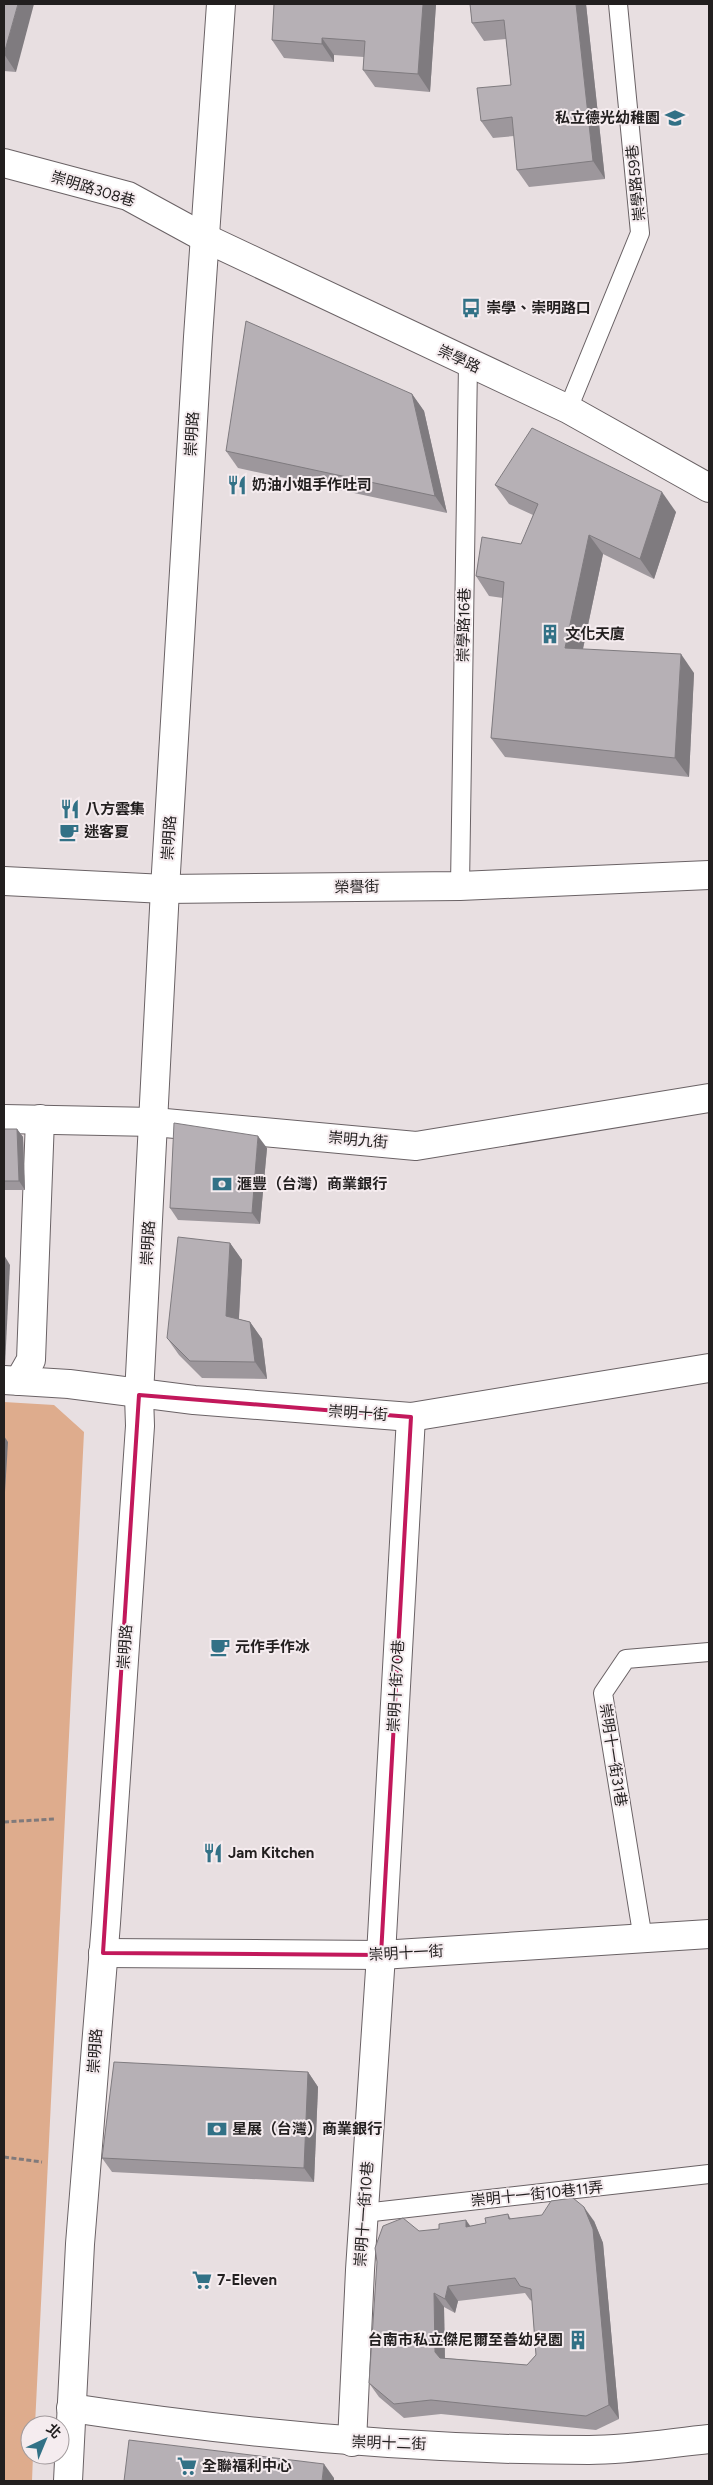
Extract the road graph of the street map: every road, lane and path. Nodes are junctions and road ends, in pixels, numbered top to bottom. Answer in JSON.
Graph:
{"nodes":[{"id":1,"x":221,"y":4,"type":"edge"},
{"id":2,"x":618,"y":4,"type":"edge"},
{"id":3,"x":4,"y":163,"type":"edge"},
{"id":4,"x":205,"y":238,"type":"junction"},
{"id":5,"x":468,"y":364,"type":"junction"},
{"id":6,"x":568,"y":409,"type":"junction"},
{"id":7,"x":709,"y":488,"type":"edge"},
{"id":8,"x":709,"y":875,"type":"edge"},
{"id":9,"x":4,"y":881,"type":"edge"},
{"id":10,"x":460,"y":886,"type":"junction"},
{"id":11,"x":165,"y":889,"type":"junction"},
{"id":12,"x":709,"y":1098,"type":"edge"},
{"id":13,"x":4,"y":1120,"type":"edge"},
{"id":14,"x":40,"y":1120,"type":"junction"},
{"id":15,"x":154,"y":1122,"type":"junction"},
{"id":16,"x":709,"y":1368,"type":"edge"},
{"id":17,"x":11,"y":1381,"type":"edge"},
{"id":18,"x":139,"y":1395,"type":"junction"},
{"id":19,"x":411,"y":1417,"type":"junction"},
{"id":20,"x":709,"y":1652,"type":"edge"},
{"id":21,"x":54,"y":1819,"type":"dead end"},
{"id":22,"x":4,"y":1822,"type":"edge"},
{"id":23,"x":709,"y":1934,"type":"edge"},
{"id":24,"x":643,"y":1939,"type":"junction"},
{"id":25,"x":103,"y":1953,"type":"junction"},
{"id":26,"x":381,"y":1955,"type":"junction"},
{"id":27,"x":4,"y":2157,"type":"edge"},
{"id":28,"x":42,"y":2162,"type":"dead end"},
{"id":29,"x":709,"y":2174,"type":"edge"},
{"id":30,"x":364,"y":2213,"type":"junction"},
{"id":31,"x":71,"y":2408,"type":"junction"},
{"id":32,"x":709,"y":2439,"type":"edge"},
{"id":33,"x":352,"y":2442,"type":"junction"},
{"id":34,"x":68,"y":2481,"type":"edge"}],
"edges":[{"from":1,"to":4,"type":"street","name":"崇明路"},
{"from":2,"to":6,"type":"lane","name":"崇學路59巷"},
{"from":3,"to":4,"type":"street","name":"崇明路308巷"},
{"from":4,"to":5,"type":"street","name":"崇學路"},
{"from":4,"to":11,"type":"street","name":"崇明路"},
{"from":5,"to":6,"type":"street","name":"崇學路"},
{"from":5,"to":10,"type":"lane","name":"崇學路16巷"},
{"from":6,"to":7,"type":"street","name":"崇學路"},
{"from":8,"to":10,"type":"street","name":"榮譽街"},
{"from":9,"to":11,"type":"street","name":"榮譽街"},
{"from":10,"to":11,"type":"street","name":"榮譽街"},
{"from":11,"to":15,"type":"street","name":"崇明路"},
{"from":12,"to":15,"type":"street","name":"崇明九街"},
{"from":13,"to":14,"type":"street","name":"崇明九街"},
{"from":14,"to":15,"type":"street","name":"崇明九街"},
{"from":14,"to":17,"type":"street"},
{"from":15,"to":18,"type":"street","name":"崇明路"},
{"from":16,"to":19,"type":"street","name":"崇明十街"},
{"from":17,"to":18,"type":"street","name":"崇明十街"},
{"from":18,"to":19,"type":"street","name":"崇明十街"},
{"from":18,"to":25,"type":"street","name":"崇明路"},
{"from":19,"to":26,"type":"street","name":"崇明十街70巷"},
{"from":20,"to":24,"type":"lane","name":"崇明十一街31巷"},
{"from":21,"to":22,"type":"path"},
{"from":23,"to":24,"type":"street","name":"崇明十一街"},
{"from":24,"to":26,"type":"street","name":"崇明十一街"},
{"from":25,"to":26,"type":"street","name":"崇明十一街"},
{"from":25,"to":31,"type":"street","name":"崇明路"},
{"from":26,"to":30,"type":"street","name":"崇明十一街10巷"},
{"from":27,"to":28,"type":"path"},
{"from":29,"to":30,"type":"lane","name":"崇明十一街10巷11弄"},
{"from":30,"to":33,"type":"street","name":"崇明十一街10巷"},
{"from":31,"to":33,"type":"street","name":"崇明十二街"},
{"from":31,"to":34,"type":"street","name":"崇明路"},
{"from":32,"to":33,"type":"street","name":"崇明十二街"}]}
